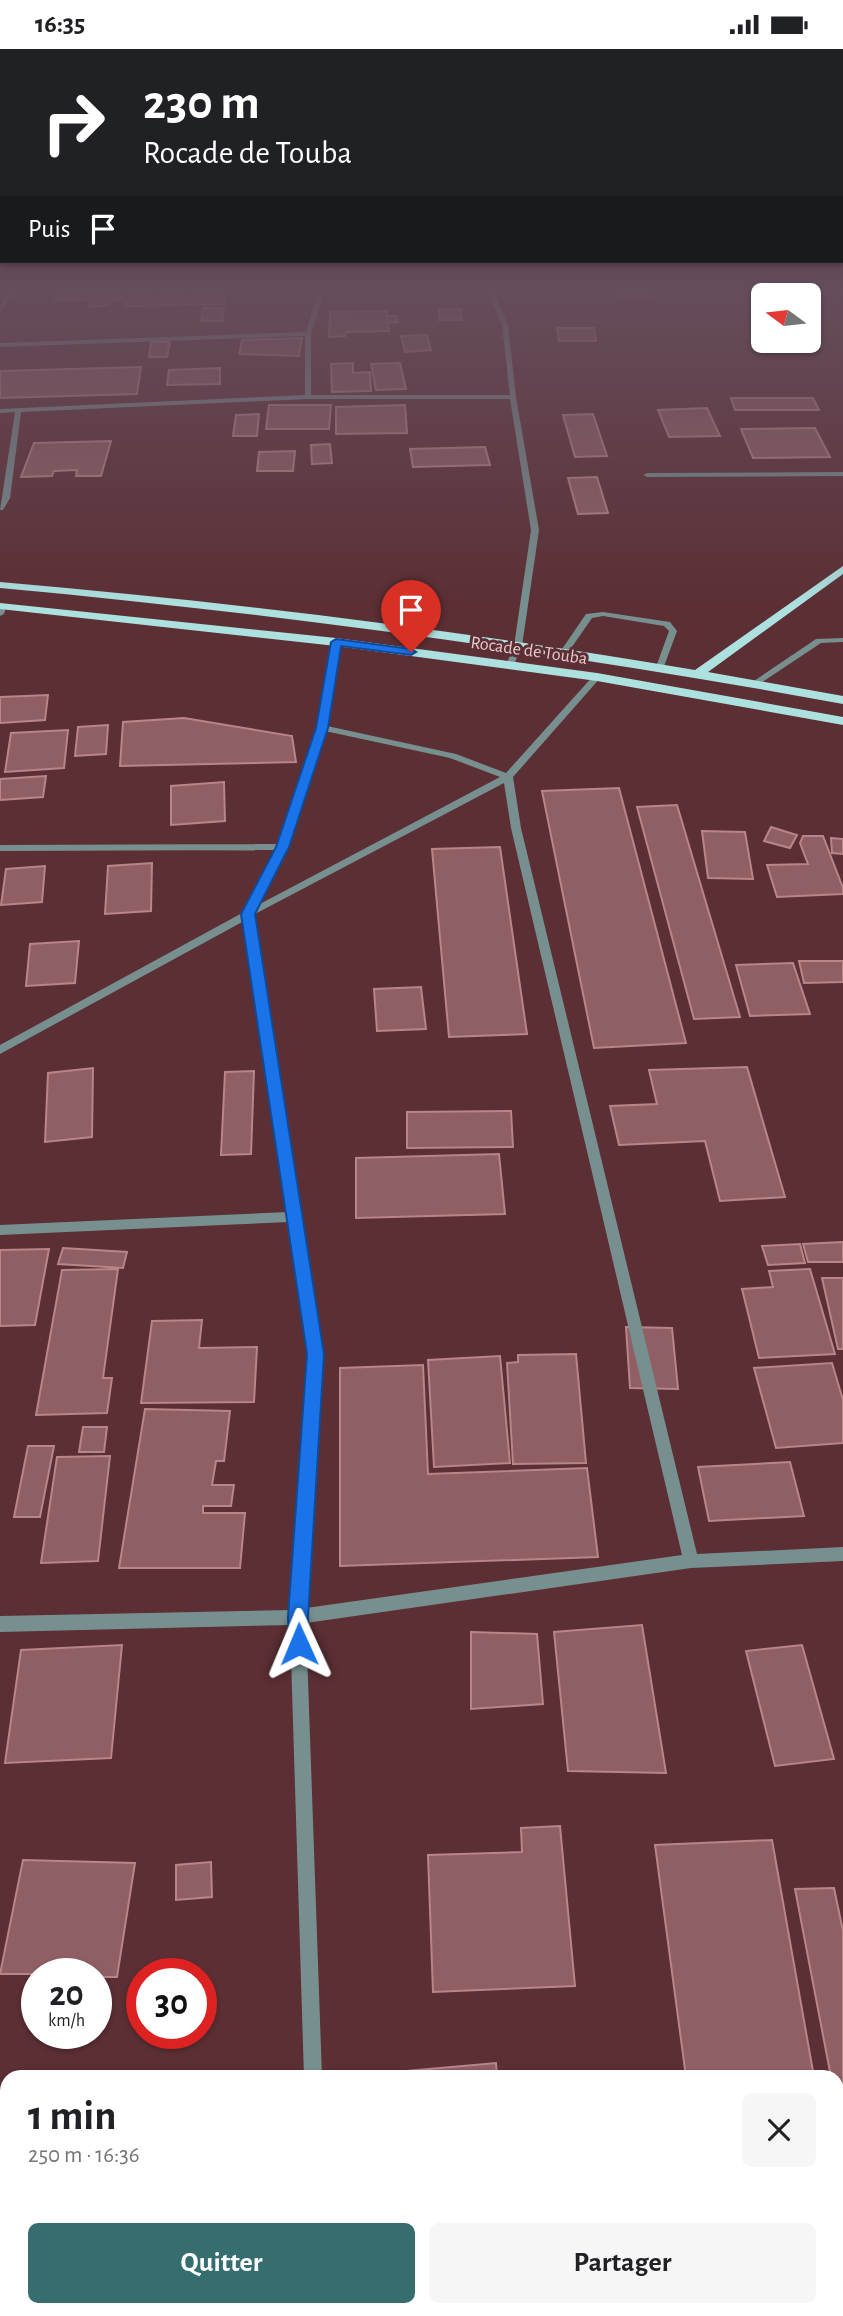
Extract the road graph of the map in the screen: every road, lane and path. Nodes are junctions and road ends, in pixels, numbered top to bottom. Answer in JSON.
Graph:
{"nodes":[{"id":1,"x":308,"y":397,"type":"joint"},
{"id":2,"x":513,"y":397,"type":"joint"},
{"id":3,"x":0,"y":411,"type":"edge"},
{"id":4,"x":18,"y":411,"type":"junction"},
{"id":5,"x":843,"y":474,"type":"edge"},
{"id":6,"x":647,"y":475,"type":"dead end"},
{"id":7,"x":3,"y":499,"type":"edge"},
{"id":8,"x":0,"y":508,"type":"edge"},
{"id":9,"x":843,"y":569,"type":"edge"},
{"id":10,"x":0,"y":586,"type":"edge"},
{"id":11,"x":1,"y":609,"type":"edge"},
{"id":12,"x":843,"y":640,"type":"edge"},
{"id":13,"x":336,"y":642,"type":"junction"},
{"id":14,"x":517,"y":646,"type":"junction"},
{"id":15,"x":564,"y":652,"type":"junction"},
{"id":16,"x":510,"y":665,"type":"junction"},
{"id":17,"x":660,"y":667,"type":"junction"},
{"id":18,"x":699,"y":673,"type":"junction"},
{"id":19,"x":597,"y":677,"type":"junction"},
{"id":20,"x":755,"y":683,"type":"junction"},
{"id":21,"x":675,"y":691,"type":"junction"},
{"id":22,"x":843,"y":700,"type":"edge"},
{"id":23,"x":843,"y":721,"type":"edge"},
{"id":24,"x":322,"y":728,"type":"junction"},
{"id":25,"x":508,"y":777,"type":"junction"},
{"id":26,"x":282,"y":847,"type":"junction"},
{"id":27,"x":0,"y":848,"type":"edge"},
{"id":28,"x":248,"y":914,"type":"junction"},
{"id":29,"x":0,"y":1050,"type":"edge"},
{"id":30,"x":294,"y":1217,"type":"junction"},
{"id":31,"x":0,"y":1230,"type":"edge"},
{"id":32,"x":843,"y":1554,"type":"edge"},
{"id":33,"x":691,"y":1561,"type":"junction"},
{"id":34,"x":298,"y":1617,"type":"junction"},
{"id":35,"x":0,"y":1624,"type":"edge"},
{"id":36,"x":313,"y":2070,"type":"edge"}],
"edges":[{"from":1,"to":2,"type":"street"},
{"from":1,"to":4,"type":"street"},
{"from":2,"to":14,"type":"street"},
{"from":3,"to":4,"type":"street"},
{"from":4,"to":7,"type":"street"},
{"from":5,"to":6,"type":"street"},
{"from":7,"to":8,"type":"street"},
{"from":9,"to":18,"type":"main road"},
{"from":10,"to":14,"type":"main road","name":"Rocade de Touba"},
{"from":11,"to":13,"type":"main road","name":"Rocade de Touba"},
{"from":12,"to":20,"type":"street"},
{"from":13,"to":16,"type":"main road","name":"Rocade de Touba"},
{"from":13,"to":24,"type":"street"},
{"from":14,"to":15,"type":"main road","name":"Rocade de Touba"},
{"from":14,"to":16,"type":"street"},
{"from":15,"to":17,"type":"main road","name":"Rocade de Touba"},
{"from":15,"to":17,"type":"street"},
{"from":16,"to":19,"type":"main road","name":"Rocade de Touba"},
{"from":17,"to":18,"type":"main road","name":"Rocade de Touba"},
{"from":18,"to":20,"type":"main road","name":"Rocade de Touba"},
{"from":18,"to":21,"type":"main road"},
{"from":19,"to":21,"type":"main road","name":"Rocade de Touba"},
{"from":19,"to":25,"type":"street"},
{"from":20,"to":22,"type":"main road","name":"Rocade de Touba"},
{"from":21,"to":23,"type":"main road","name":"Rocade de Touba"},
{"from":24,"to":25,"type":"street"},
{"from":24,"to":26,"type":"street"},
{"from":25,"to":28,"type":"street"},
{"from":25,"to":33,"type":"street"},
{"from":26,"to":27,"type":"street"},
{"from":26,"to":28,"type":"street"},
{"from":28,"to":29,"type":"street"},
{"from":28,"to":30,"type":"street"},
{"from":30,"to":31,"type":"street"},
{"from":30,"to":34,"type":"street"},
{"from":32,"to":33,"type":"street"},
{"from":33,"to":34,"type":"street"},
{"from":34,"to":35,"type":"street"},
{"from":34,"to":36,"type":"street"}]}
